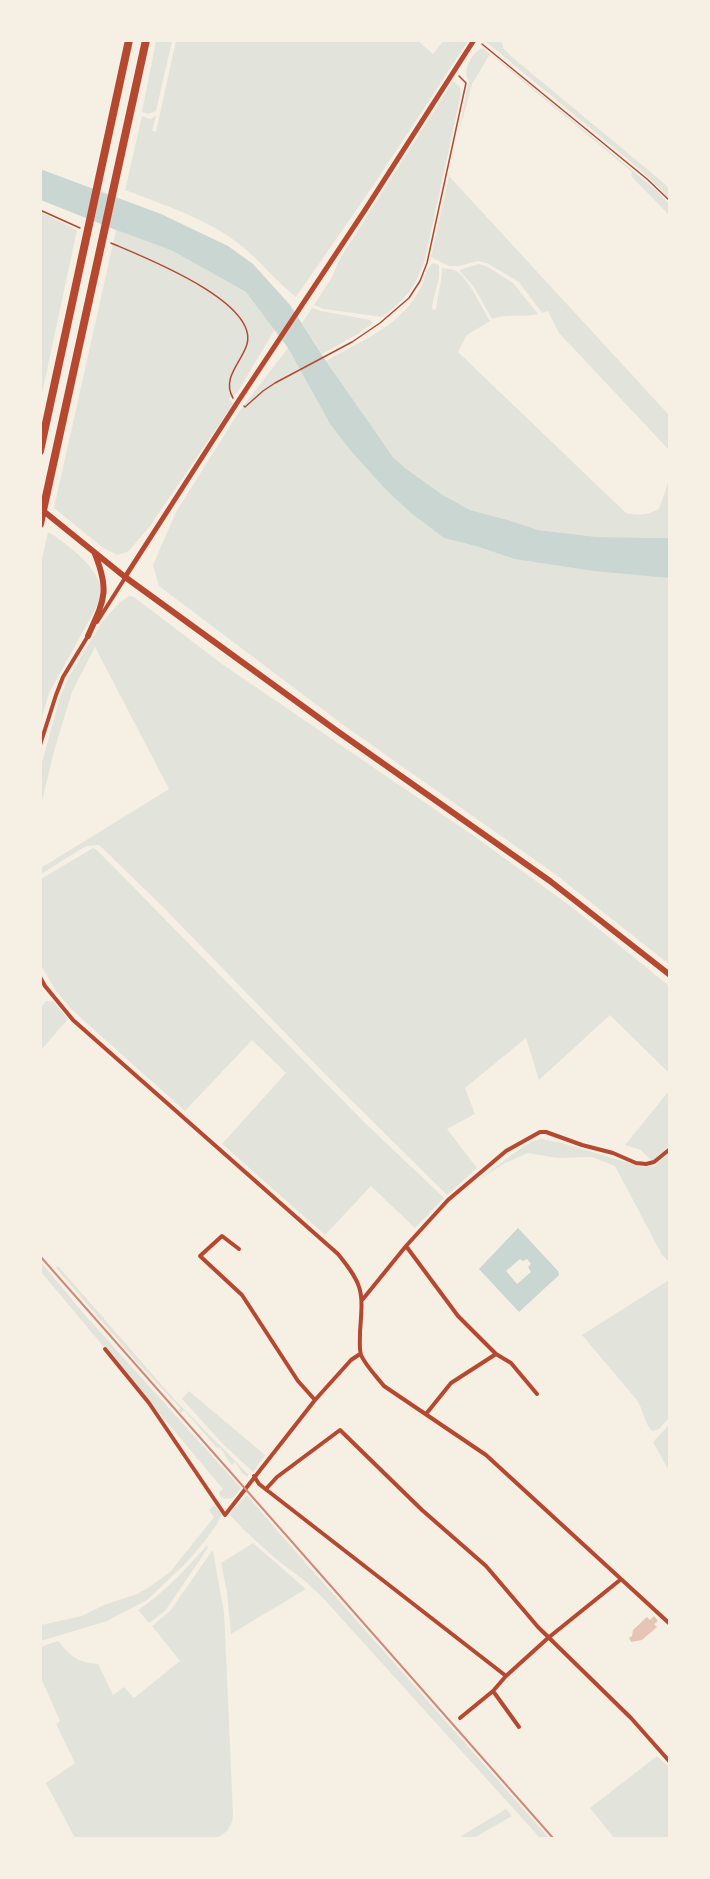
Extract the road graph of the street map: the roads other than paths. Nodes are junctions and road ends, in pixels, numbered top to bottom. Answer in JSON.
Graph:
{"nodes":[{"id":1,"x":129,"y":40,"type":"edge"},
{"id":2,"x":146,"y":40,"type":"edge"},
{"id":3,"x":477,"y":42,"type":"edge"},
{"id":4,"x":40,"y":451,"type":"edge"},
{"id":5,"x":40,"y":508,"type":"edge"},
{"id":6,"x":40,"y":524,"type":"edge"},
{"id":7,"x":95,"y":553,"type":"junction"},
{"id":8,"x":125,"y":577,"type":"junction"},
{"id":9,"x":88,"y":636,"type":"junction"},
{"id":10,"x":40,"y":745,"type":"edge"},
{"id":11,"x":669,"y":975,"type":"edge"},
{"id":12,"x":40,"y":977,"type":"edge"},
{"id":13,"x":669,"y":1149,"type":"edge"},
{"id":14,"x":406,"y":1246,"type":"junction"},
{"id":15,"x":239,"y":1249,"type":"dead end"},
{"id":16,"x":362,"y":1299,"type":"junction"},
{"id":17,"x":105,"y":1349,"type":"dead end"},
{"id":18,"x":360,"y":1354,"type":"junction"},
{"id":19,"x":496,"y":1354,"type":"junction"},
{"id":20,"x":537,"y":1394,"type":"dead end"},
{"id":21,"x":315,"y":1400,"type":"junction"},
{"id":22,"x":426,"y":1414,"type":"junction"},
{"id":23,"x":254,"y":1476,"type":"junction"},
{"id":24,"x":266,"y":1489,"type":"junction"},
{"id":25,"x":620,"y":1580,"type":"junction"},
{"id":26,"x":669,"y":1624,"type":"edge"},
{"id":27,"x":548,"y":1638,"type":"junction"},
{"id":28,"x":506,"y":1676,"type":"junction"},
{"id":29,"x":492,"y":1691,"type":"junction"},
{"id":30,"x":460,"y":1718,"type":"dead end"},
{"id":31,"x":519,"y":1727,"type":"dead end"},
{"id":32,"x":669,"y":1762,"type":"edge"}],
"edges":[{"from":1,"to":4,"type":"highway"},
{"from":2,"to":6,"type":"highway"},
{"from":3,"to":8,"type":"street"},
{"from":5,"to":7,"type":"main road"},
{"from":7,"to":8,"type":"main road"},
{"from":7,"to":9,"type":"main road"},
{"from":8,"to":9,"type":"street"},
{"from":8,"to":11,"type":"main road"},
{"from":9,"to":10,"type":"street"},
{"from":12,"to":16,"type":"street"},
{"from":13,"to":14,"type":"street"},
{"from":14,"to":16,"type":"street"},
{"from":14,"to":19,"type":"street"},
{"from":15,"to":21,"type":"street"},
{"from":16,"to":18,"type":"street"},
{"from":17,"to":23,"type":"street"},
{"from":18,"to":21,"type":"street"},
{"from":18,"to":22,"type":"street"},
{"from":19,"to":20,"type":"street"},
{"from":19,"to":22,"type":"street"},
{"from":21,"to":23,"type":"street"},
{"from":22,"to":25,"type":"street"},
{"from":23,"to":24,"type":"street"},
{"from":24,"to":27,"type":"street"},
{"from":24,"to":28,"type":"street"},
{"from":25,"to":26,"type":"street"},
{"from":25,"to":27,"type":"street"},
{"from":27,"to":28,"type":"street"},
{"from":27,"to":32,"type":"street"},
{"from":28,"to":29,"type":"street"},
{"from":29,"to":30,"type":"street"},
{"from":29,"to":31,"type":"street"}]}
